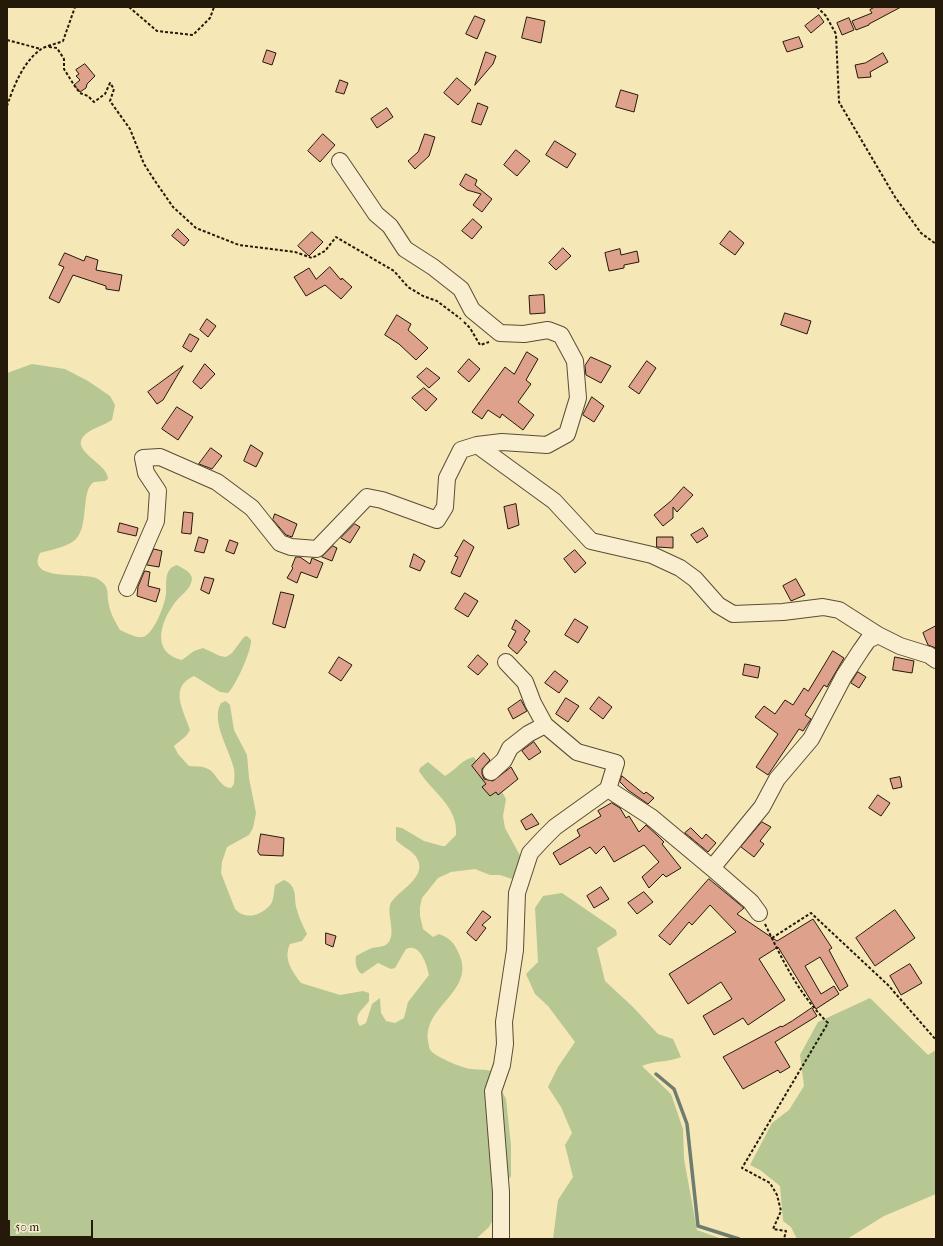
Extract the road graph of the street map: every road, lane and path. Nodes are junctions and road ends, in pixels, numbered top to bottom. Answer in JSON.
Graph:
{"nodes":[{"id":1,"x":75,"y":7,"type":"edge"},
{"id":2,"x":129,"y":7,"type":"edge"},
{"id":3,"x":214,"y":7,"type":"edge"},
{"id":4,"x":817,"y":7,"type":"edge"},
{"id":5,"x":7,"y":40,"type":"edge"},
{"id":6,"x":49,"y":47,"type":"junction"},
{"id":7,"x":41,"y":49,"type":"junction"},
{"id":8,"x":7,"y":106,"type":"edge"},
{"id":9,"x":340,"y":161,"type":"dead end"},
{"id":10,"x":936,"y":244,"type":"edge"},
{"id":11,"x":500,"y":333,"type":"junction"},
{"id":12,"x":477,"y":445,"type":"junction"},
{"id":13,"x":127,"y":588,"type":"dead end"},
{"id":14,"x":878,"y":635,"type":"junction"},
{"id":15,"x":936,"y":660,"type":"edge"},
{"id":16,"x":506,"y":662,"type":"dead end"},
{"id":17,"x":545,"y":725,"type":"junction"},
{"id":18,"x":491,"y":772,"type":"dead end"},
{"id":19,"x":608,"y":789,"type":"junction"},
{"id":20,"x":712,"y":868,"type":"junction"},
{"id":21,"x":759,"y":913,"type":"joint"},
{"id":22,"x":772,"y":938,"type":"junction"},
{"id":23,"x":936,"y":1040,"type":"edge"},
{"id":24,"x":501,"y":1239,"type":"edge"},
{"id":25,"x":784,"y":1239,"type":"edge"}],
"edges":[{"from":1,"to":6,"type":"path"},
{"from":2,"to":3,"type":"path"},
{"from":4,"to":10,"type":"path"},
{"from":5,"to":7,"type":"path"},
{"from":6,"to":7,"type":"path"},
{"from":6,"to":11,"type":"path"},
{"from":7,"to":8,"type":"path"},
{"from":9,"to":11,"type":"street"},
{"from":11,"to":12,"type":"street"},
{"from":12,"to":13,"type":"street"},
{"from":12,"to":14,"type":"street"},
{"from":14,"to":15,"type":"street"},
{"from":14,"to":20,"type":"street"},
{"from":16,"to":17,"type":"street"},
{"from":17,"to":18,"type":"street"},
{"from":17,"to":19,"type":"street"},
{"from":19,"to":20,"type":"street"},
{"from":19,"to":24,"type":"street"},
{"from":20,"to":21,"type":"street"},
{"from":21,"to":22,"type":"path"},
{"from":22,"to":23,"type":"path"},
{"from":22,"to":25,"type":"path"}]}
